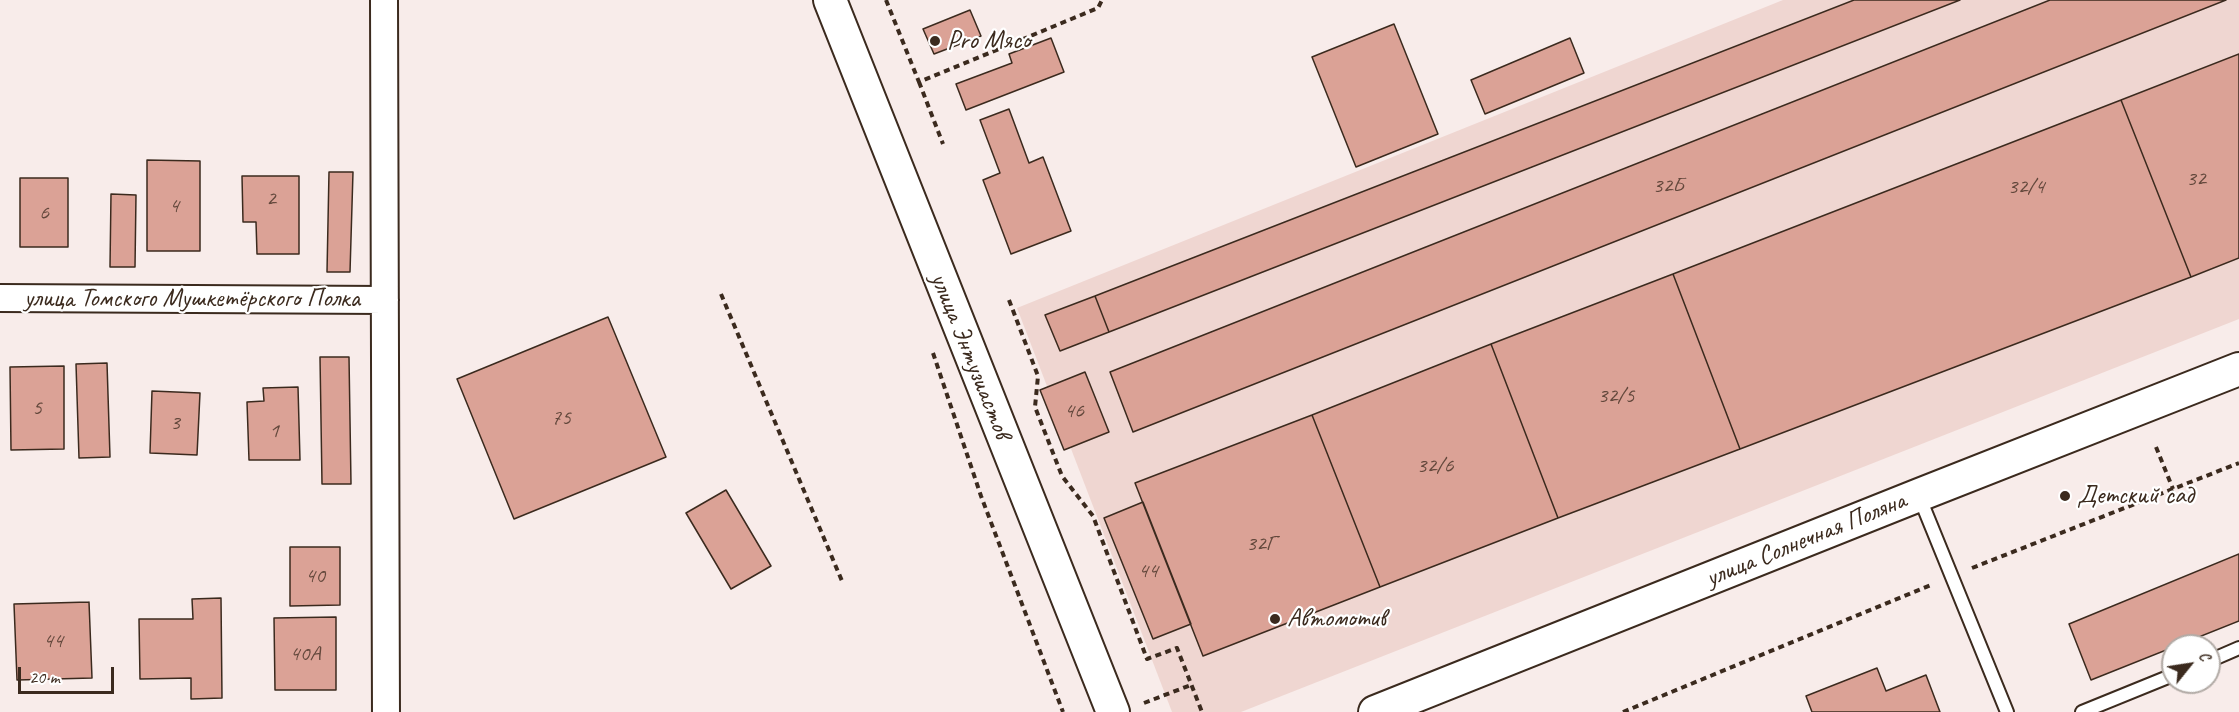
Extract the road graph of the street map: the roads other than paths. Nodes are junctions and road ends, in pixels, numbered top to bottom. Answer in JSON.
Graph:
{"nodes":[{"id":1,"x":384,"y":0,"type":"edge"},
{"id":2,"x":830,"y":0,"type":"edge"},
{"id":3,"x":0,"y":298,"type":"edge"},
{"id":4,"x":385,"y":300,"type":"junction"},
{"id":5,"x":2239,"y":369,"type":"edge"},
{"id":6,"x":1919,"y":495,"type":"junction"},
{"id":7,"x":2239,"y":648,"type":"edge"},
{"id":8,"x":2221,"y":656,"type":"edge"},
{"id":9,"x":2161,"y":680,"type":"edge"},
{"id":10,"x":1126,"y":708,"type":"edge"},
{"id":11,"x":386,"y":712,"type":"edge"},
{"id":12,"x":1375,"y":712,"type":"edge"},
{"id":13,"x":2007,"y":712,"type":"edge"},
{"id":14,"x":2082,"y":712,"type":"edge"}],
"edges":[{"from":1,"to":4,"type":"street"},
{"from":2,"to":10,"type":"street","name":"улица Энтузиастов"},
{"from":3,"to":4,"type":"street","name":"улица Томского Мушкетёрского Полка"},
{"from":4,"to":11,"type":"street"},
{"from":5,"to":6,"type":"street","name":"улица Солнечная Поляна"},
{"from":6,"to":12,"type":"street","name":"улица Солнечная Поляна"},
{"from":6,"to":13,"type":"lane"},
{"from":7,"to":8,"type":"lane"},
{"from":9,"to":14,"type":"lane"}]}
